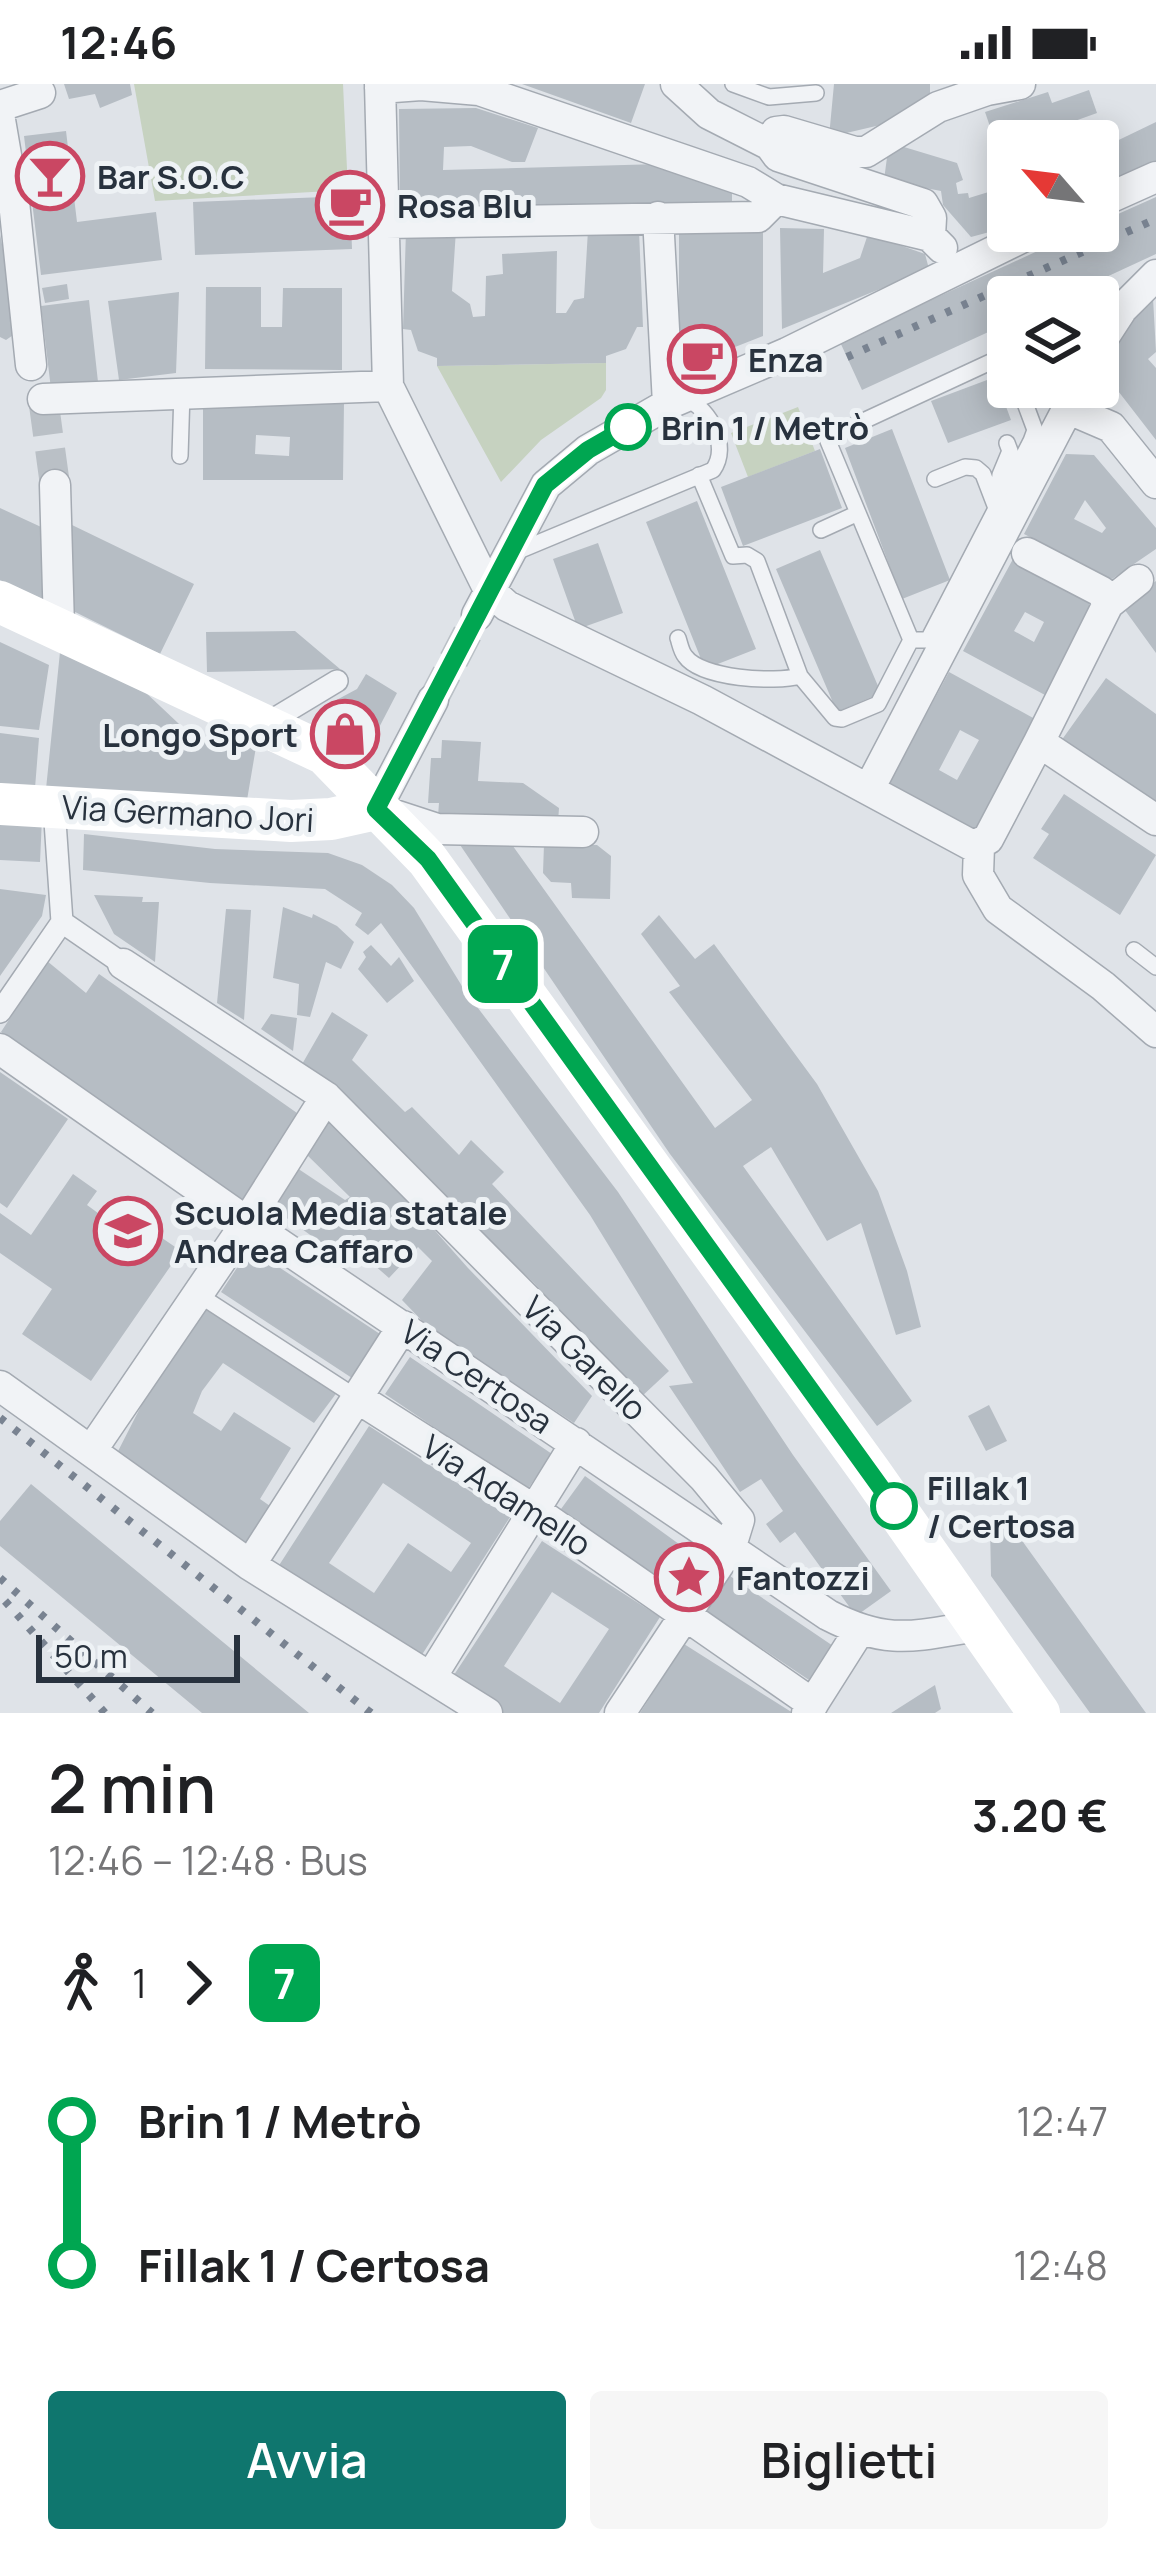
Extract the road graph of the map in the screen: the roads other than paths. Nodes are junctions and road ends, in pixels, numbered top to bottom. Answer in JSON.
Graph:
{"nodes":[{"id":1,"x":676,"y":84,"type":"edge"},
{"id":2,"x":733,"y":84,"type":"edge"},
{"id":3,"x":1020,"y":84,"type":"edge"},
{"id":4,"x":380,"y":86,"type":"edge"},
{"id":5,"x":40,"y":93,"type":"dead end"},
{"id":6,"x":816,"y":93,"type":"dead end"},
{"id":7,"x":0,"y":106,"type":"edge"},
{"id":8,"x":0,"y":120,"type":"edge"},
{"id":9,"x":770,"y":145,"type":"junction"},
{"id":10,"x":1156,"y":177,"type":"edge"},
{"id":11,"x":1119,"y":194,"type":"edge"},
{"id":12,"x":776,"y":199,"type":"junction"},
{"id":13,"x":7,"y":202,"type":"edge"},
{"id":14,"x":658,"y":217,"type":"junction"},
{"id":15,"x":386,"y":223,"type":"junction"},
{"id":16,"x":930,"y":236,"type":"junction"},
{"id":17,"x":988,"y":252,"type":"edge"},
{"id":18,"x":959,"y":265,"type":"junction"},
{"id":19,"x":1156,"y":275,"type":"edge"},
{"id":20,"x":1119,"y":313,"type":"edge"},
{"id":21,"x":0,"y":351,"type":"edge"},
{"id":22,"x":987,"y":364,"type":"edge"},
{"id":23,"x":32,"y":365,"type":"junction"},
{"id":24,"x":388,"y":386,"type":"junction"},
{"id":25,"x":182,"y":392,"type":"junction"},
{"id":26,"x":675,"y":401,"type":"junction"},
{"id":27,"x":1026,"y":408,"type":"edge"},
{"id":28,"x":1068,"y":408,"type":"edge"},
{"id":29,"x":1087,"y":408,"type":"edge"},
{"id":30,"x":1007,"y":442,"type":"dead end"},
{"id":31,"x":180,"y":456,"type":"dead end"},
{"id":32,"x":699,"y":475,"type":"junction"},
{"id":33,"x":935,"y":479,"type":"dead end"},
{"id":34,"x":1156,"y":483,"type":"edge"},
{"id":35,"x":55,"y":485,"type":"tunnel mouth"},
{"id":36,"x":996,"y":508,"type":"junction"},
{"id":37,"x":856,"y":514,"type":"junction"},
{"id":38,"x":821,"y":530,"type":"dead end"},
{"id":39,"x":1027,"y":553,"type":"dead end"},
{"id":40,"x":508,"y":556,"type":"junction"},
{"id":41,"x":1138,"y":580,"type":"dead end"},
{"id":42,"x":0,"y":602,"type":"edge"},
{"id":43,"x":483,"y":603,"type":"junction"},
{"id":44,"x":1108,"y":604,"type":"junction"},
{"id":45,"x":59,"y":627,"type":"junction"},
{"id":46,"x":677,"y":638,"type":"dead end"},
{"id":47,"x":928,"y":642,"type":"junction"},
{"id":48,"x":800,"y":676,"type":"junction"},
{"id":49,"x":337,"y":681,"type":"dead end"},
{"id":50,"x":433,"y":700,"type":"tunnel mouth"},
{"id":51,"x":263,"y":725,"type":"junction"},
{"id":52,"x":1039,"y":742,"type":"junction"},
{"id":53,"x":308,"y":746,"type":"junction"},
{"id":54,"x":871,"y":787,"type":"junction"},
{"id":55,"x":0,"y":804,"type":"edge"},
{"id":56,"x":54,"y":807,"type":"junction"},
{"id":57,"x":376,"y":809,"type":"junction"},
{"id":58,"x":1156,"y":820,"type":"edge"},
{"id":59,"x":291,"y":821,"type":"junction"},
{"id":60,"x":583,"y":832,"type":"dead end"},
{"id":61,"x":979,"y":846,"type":"junction"},
{"id":62,"x":62,"y":922,"type":"junction"},
{"id":63,"x":1134,"y":950,"type":"dead end"},
{"id":64,"x":123,"y":964,"type":"joint"},
{"id":65,"x":1156,"y":967,"type":"edge"},
{"id":66,"x":0,"y":1012,"type":"edge"},
{"id":67,"x":1156,"y":1032,"type":"edge"},
{"id":68,"x":0,"y":1049,"type":"edge"},
{"id":69,"x":326,"y":1097,"type":"junction"},
{"id":70,"x":247,"y":1222,"type":"junction"},
{"id":71,"x":196,"y":1292,"type":"junction"},
{"id":72,"x":403,"y":1326,"type":"junction"},
{"id":73,"x":0,"y":1386,"type":"edge"},
{"id":74,"x":356,"y":1397,"type":"junction"},
{"id":75,"x":576,"y":1443,"type":"junction"},
{"id":76,"x":91,"y":1451,"type":"junction"},
{"id":77,"x":535,"y":1510,"type":"junction"},
{"id":78,"x":731,"y":1546,"type":"junction"},
{"id":79,"x":250,"y":1565,"type":"junction"},
{"id":80,"x":683,"y":1614,"type":"junction"},
{"id":81,"x":977,"y":1626,"type":"junction"},
{"id":82,"x":859,"y":1631,"type":"junction"},
{"id":83,"x":430,"y":1677,"type":"junction"},
{"id":84,"x":810,"y":1708,"type":"edge"},
{"id":85,"x":488,"y":1713,"type":"edge"},
{"id":86,"x":620,"y":1713,"type":"edge"},
{"id":87,"x":1039,"y":1713,"type":"edge"}],
"edges":[{"from":1,"to":9,"type":"street"},
{"from":2,"to":6,"type":"lane"},
{"from":3,"to":9,"type":"street"},
{"from":4,"to":12,"type":"street"},
{"from":4,"to":15,"type":"street"},
{"from":5,"to":7,"type":"street"},
{"from":8,"to":13,"type":"street"},
{"from":9,"to":16,"type":"street"},
{"from":10,"to":11,"type":"street"},
{"from":12,"to":14,"type":"street"},
{"from":12,"to":16,"type":"street"},
{"from":13,"to":23,"type":"street"},
{"from":14,"to":15,"type":"street"},
{"from":14,"to":26,"type":"street"},
{"from":15,"to":24,"type":"street"},
{"from":16,"to":18,"type":"street"},
{"from":17,"to":18,"type":"street"},
{"from":18,"to":26,"type":"street"},
{"from":19,"to":20,"type":"street"},
{"from":21,"to":23,"type":"street"},
{"from":22,"to":37,"type":"lane"},
{"from":23,"to":25,"type":"street"},
{"from":24,"to":25,"type":"street"},
{"from":24,"to":43,"type":"street"},
{"from":25,"to":31,"type":"lane"},
{"from":26,"to":32,"type":"lane"},
{"from":26,"to":40,"type":"street"},
{"from":27,"to":36,"type":"lane"},
{"from":28,"to":47,"type":"street"},
{"from":29,"to":34,"type":"street"},
{"from":30,"to":36,"type":"lane"},
{"from":32,"to":40,"type":"lane"},
{"from":32,"to":48,"type":"lane"},
{"from":33,"to":36,"type":"lane"},
{"from":35,"to":45,"type":"street"},
{"from":36,"to":47,"type":"lane"},
{"from":37,"to":38,"type":"lane"},
{"from":37,"to":47,"type":"lane"},
{"from":39,"to":44,"type":"street"},
{"from":40,"to":43,"type":"street"},
{"from":41,"to":44,"type":"street"},
{"from":42,"to":45,"type":"main road"},
{"from":43,"to":54,"type":"street"},
{"from":44,"to":52,"type":"street"},
{"from":45,"to":51,"type":"main road"},
{"from":46,"to":48,"type":"lane"},
{"from":47,"to":48,"type":"lane"},
{"from":47,"to":54,"type":"street"},
{"from":49,"to":51,"type":"street"},
{"from":50,"to":57,"type":"street"},
{"from":51,"to":53,"type":"main road"},
{"from":52,"to":58,"type":"street"},
{"from":52,"to":61,"type":"street"},
{"from":53,"to":57,"type":"main road"},
{"from":53,"to":59,"type":"main road"},
{"from":54,"to":61,"type":"street"},
{"from":55,"to":56,"type":"main road","name":"Via Germano Jori"},
{"from":56,"to":59,"type":"main road","name":"Via Germano Jori"},
{"from":56,"to":62,"type":"street"},
{"from":57,"to":59,"type":"main road","name":"Via Germano Jori"},
{"from":57,"to":60,"type":"street"},
{"from":57,"to":81,"type":"main road"},
{"from":61,"to":67,"type":"street"},
{"from":62,"to":64,"type":"street","name":"Via Garello"},
{"from":62,"to":66,"type":"street"},
{"from":63,"to":65,"type":"lane"},
{"from":64,"to":69,"type":"street","name":"Via Garello"},
{"from":68,"to":70,"type":"street","name":"Via Certosa"},
{"from":69,"to":70,"type":"street"},
{"from":69,"to":78,"type":"street","name":"Via Garello"},
{"from":70,"to":71,"type":"street"},
{"from":70,"to":72,"type":"street","name":"Via Certosa"},
{"from":71,"to":74,"type":"lane","name":"Via Adamello"},
{"from":71,"to":76,"type":"street"},
{"from":72,"to":74,"type":"street"},
{"from":72,"to":75,"type":"street","name":"Via Certosa"},
{"from":73,"to":76,"type":"street"},
{"from":74,"to":77,"type":"street","name":"Via Adamello"},
{"from":74,"to":79,"type":"street"},
{"from":75,"to":77,"type":"street"},
{"from":75,"to":78,"type":"street","name":"Via Certosa"},
{"from":76,"to":79,"type":"street"},
{"from":77,"to":80,"type":"street","name":"Via Adamello"},
{"from":77,"to":83,"type":"street"},
{"from":78,"to":80,"type":"street"},
{"from":78,"to":82,"type":"street","name":"Via Certosa"},
{"from":79,"to":83,"type":"street"},
{"from":80,"to":84,"type":"street","name":"Via Adamello"},
{"from":80,"to":86,"type":"street"},
{"from":81,"to":82,"type":"street","name":"Via Certosa"},
{"from":81,"to":87,"type":"main road"},
{"from":82,"to":84,"type":"street"},
{"from":83,"to":85,"type":"street"}]}
